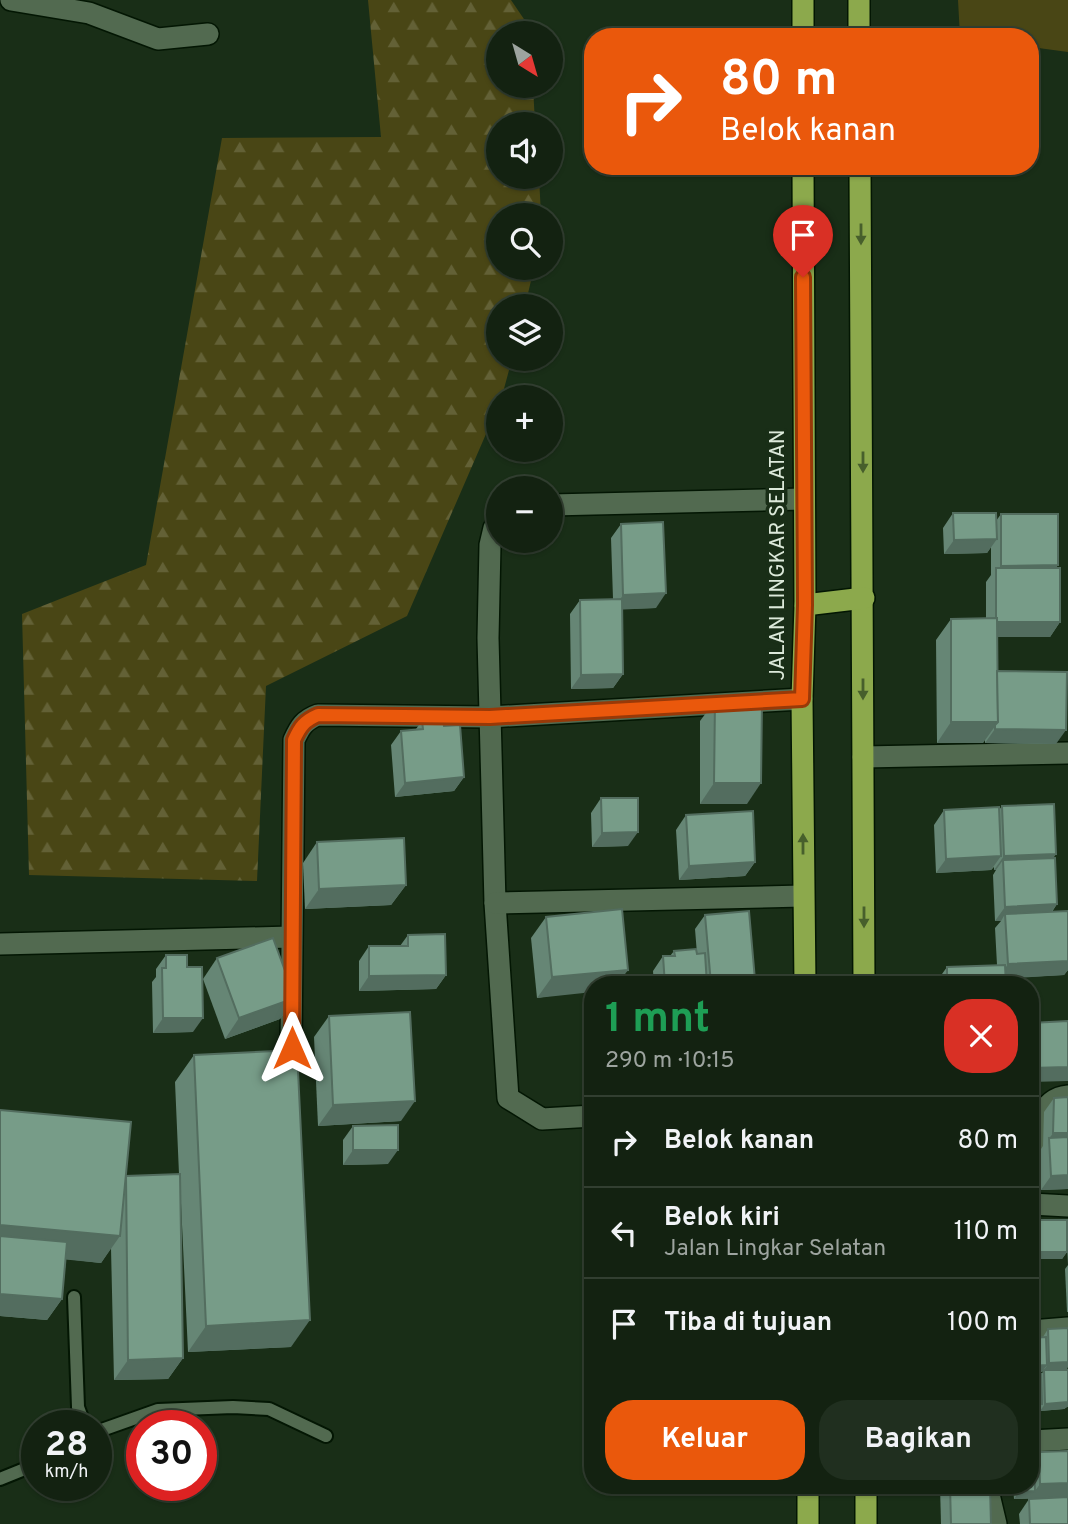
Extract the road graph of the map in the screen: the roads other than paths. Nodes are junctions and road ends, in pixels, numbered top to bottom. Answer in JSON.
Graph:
{"nodes":[{"id":1,"x":11,"y":0,"type":"edge"},
{"id":2,"x":803,"y":0,"type":"edge"},
{"id":3,"x":859,"y":0,"type":"edge"},
{"id":4,"x":803,"y":28,"type":"edge"},
{"id":5,"x":859,"y":28,"type":"edge"},
{"id":6,"x":208,"y":34,"type":"dead end"},
{"id":7,"x":803,"y":175,"type":"edge"},
{"id":8,"x":860,"y":175,"type":"edge"},
{"id":9,"x":804,"y":499,"type":"junction"},
{"id":10,"x":563,"y":505,"type":"edge"},
{"id":11,"x":490,"y":553,"type":"edge"},
{"id":12,"x":864,"y":598,"type":"junction"},
{"id":13,"x":805,"y":605,"type":"junction"},
{"id":14,"x":802,"y":699,"type":"junction"},
{"id":15,"x":490,"y":717,"type":"junction"},
{"id":16,"x":1068,"y":753,"type":"edge"},
{"id":17,"x":863,"y":757,"type":"junction"},
{"id":18,"x":803,"y":896,"type":"junction"},
{"id":19,"x":495,"y":903,"type":"junction"},
{"id":20,"x":291,"y":937,"type":"junction"},
{"id":21,"x":0,"y":944,"type":"edge"},
{"id":22,"x":805,"y":976,"type":"edge"},
{"id":23,"x":864,"y":976,"type":"edge"},
{"id":24,"x":292,"y":1048,"type":"edge"},
{"id":25,"x":1068,"y":1096,"type":"edge"},
{"id":26,"x":584,"y":1116,"type":"edge"},
{"id":27,"x":1039,"y":1125,"type":"edge"},
{"id":28,"x":1039,"y":1205,"type":"edge"},
{"id":29,"x":1068,"y":1206,"type":"edge"},
{"id":30,"x":74,"y":1297,"type":"dead end"},
{"id":31,"x":1068,"y":1328,"type":"edge"},
{"id":32,"x":1039,"y":1330,"type":"edge"},
{"id":33,"x":79,"y":1410,"type":"edge"},
{"id":34,"x":112,"y":1426,"type":"edge"},
{"id":35,"x":326,"y":1436,"type":"dead end"},
{"id":36,"x":1068,"y":1439,"type":"edge"},
{"id":37,"x":1039,"y":1441,"type":"edge"},
{"id":38,"x":21,"y":1470,"type":"edge"},
{"id":39,"x":0,"y":1479,"type":"edge"},
{"id":40,"x":808,"y":1494,"type":"edge"},
{"id":41,"x":866,"y":1494,"type":"edge"},
{"id":42,"x":990,"y":1494,"type":"edge"},
{"id":43,"x":808,"y":1524,"type":"edge"},
{"id":44,"x":866,"y":1524,"type":"edge"},
{"id":45,"x":996,"y":1524,"type":"edge"}],
"edges":[{"from":1,"to":6,"type":"street"},
{"from":2,"to":4,"type":"highway"},
{"from":3,"to":5,"type":"highway"},
{"from":7,"to":9,"type":"highway","name":"JALAN LINGKAR SELATAN"},
{"from":8,"to":12,"type":"highway","one_way":true},
{"from":9,"to":10,"type":"street"},
{"from":9,"to":13,"type":"highway","name":"JALAN LINGKAR SELATAN"},
{"from":11,"to":15,"type":"street"},
{"from":12,"to":13,"type":"highway"},
{"from":12,"to":17,"type":"highway","one_way":true},
{"from":13,"to":14,"type":"highway","name":"JALAN LINGKAR SELATAN"},
{"from":14,"to":15,"type":"street"},
{"from":18,"to":14,"type":"highway","name":"JALAN LINGKAR SELATAN","one_way":true},
{"from":15,"to":19,"type":"street"},
{"from":15,"to":20,"type":"street"},
{"from":16,"to":17,"type":"street"},
{"from":17,"to":23,"type":"highway","one_way":true},
{"from":18,"to":19,"type":"street"},
{"from":18,"to":22,"type":"highway","name":"JALAN LINGKAR SELATAN"},
{"from":19,"to":26,"type":"street"},
{"from":20,"to":21,"type":"street"},
{"from":20,"to":24,"type":"street"},
{"from":25,"to":27,"type":"street"},
{"from":28,"to":29,"type":"street"},
{"from":30,"to":33,"type":"lane"},
{"from":31,"to":32,"type":"street"},
{"from":34,"to":35,"type":"lane"},
{"from":36,"to":37,"type":"street"},
{"from":38,"to":39,"type":"lane"},
{"from":40,"to":43,"type":"highway"},
{"from":41,"to":44,"type":"highway"},
{"from":42,"to":45,"type":"street"}]}
